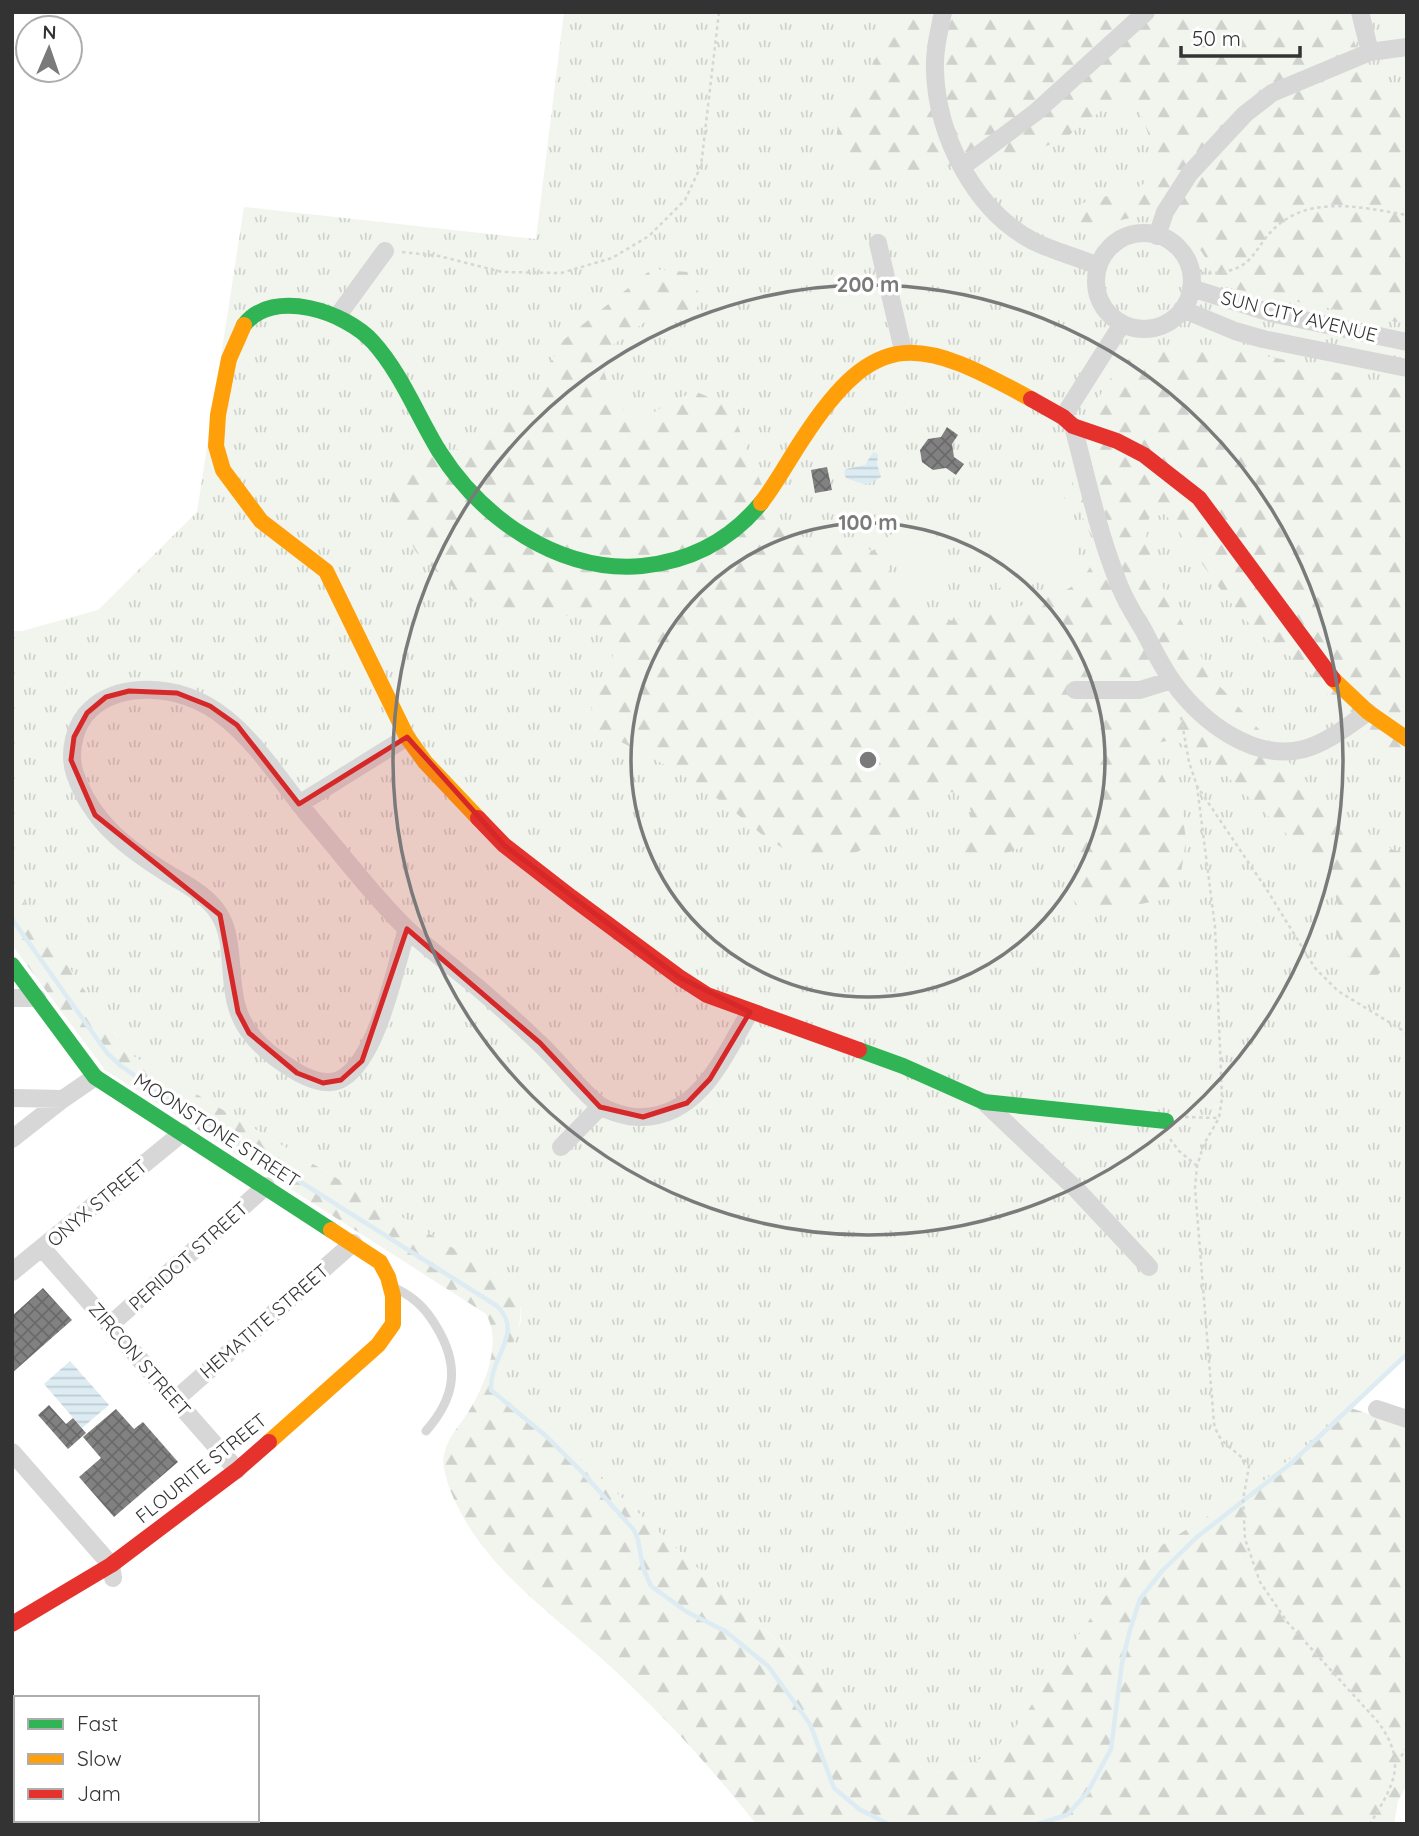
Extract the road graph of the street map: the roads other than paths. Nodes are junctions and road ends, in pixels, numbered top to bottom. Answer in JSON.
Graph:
{"nodes":[{"id":1,"x":943,"y":12,"type":"edge"},
{"id":2,"x":1146,"y":12,"type":"edge"},
{"id":3,"x":1360,"y":12,"type":"edge"},
{"id":4,"x":1407,"y":47,"type":"edge"},
{"id":5,"x":1370,"y":52,"type":"junction"},
{"id":6,"x":962,"y":167,"type":"junction"},
{"id":7,"x":1157,"y":236,"type":"junction"},
{"id":8,"x":878,"y":243,"type":"dead end"},
{"id":9,"x":385,"y":251,"type":"road end"},
{"id":10,"x":1098,"y":265,"type":"junction"},
{"id":11,"x":1191,"y":280,"type":"junction"},
{"id":12,"x":1182,"y":309,"type":"junction"},
{"id":13,"x":339,"y":314,"type":"junction"},
{"id":14,"x":1122,"y":324,"type":"junction"},
{"id":15,"x":1407,"y":342,"type":"edge"},
{"id":16,"x":903,"y":350,"type":"junction"},
{"id":17,"x":1407,"y":368,"type":"edge"},
{"id":18,"x":1068,"y":421,"type":"junction"},
{"id":19,"x":1175,"y":685,"type":"junction"},
{"id":20,"x":1075,"y":690,"type":"dead end"},
{"id":21,"x":1368,"y":712,"type":"junction"},
{"id":22,"x":407,"y":737,"type":"junction"},
{"id":23,"x":1407,"y":739,"type":"edge"},
{"id":24,"x":299,"y":804,"type":"junction"},
{"id":25,"x":407,"y":929,"type":"junction"},
{"id":26,"x":12,"y":965,"type":"edge"},
{"id":27,"x":12,"y":998,"type":"edge"},
{"id":28,"x":37,"y":998,"type":"junction"},
{"id":29,"x":750,"y":1013,"type":"junction"},
{"id":30,"x":95,"y":1077,"type":"junction"},
{"id":31,"x":12,"y":1098,"type":"edge"},
{"id":32,"x":63,"y":1099,"type":"junction"},
{"id":33,"x":984,"y":1102,"type":"junction"},
{"id":34,"x":600,"y":1107,"type":"junction"},
{"id":35,"x":1166,"y":1121,"type":"road end"},
{"id":36,"x":182,"y":1133,"type":"junction"},
{"id":37,"x":12,"y":1139,"type":"edge"},
{"id":38,"x":561,"y":1147,"type":"dead end"},
{"id":39,"x":266,"y":1186,"type":"junction"},
{"id":40,"x":353,"y":1243,"type":"junction"},
{"id":41,"x":42,"y":1248,"type":"junction"},
{"id":42,"x":1149,"y":1267,"type":"dead end"},
{"id":43,"x":12,"y":1272,"type":"edge"},
{"id":44,"x":392,"y":1287,"type":"junction"},
{"id":45,"x":393,"y":1320,"type":"joint"},
{"id":46,"x":110,"y":1325,"type":"junction"},
{"id":47,"x":175,"y":1400,"type":"junction"},
{"id":48,"x":1377,"y":1409,"type":"dead end"},
{"id":49,"x":1405,"y":1417,"type":"edge"},
{"id":50,"x":426,"y":1431,"type":"dead end"},
{"id":51,"x":12,"y":1452,"type":"edge"},
{"id":52,"x":12,"y":1469,"type":"edge"},
{"id":53,"x":237,"y":1471,"type":"junction"},
{"id":54,"x":106,"y":1568,"type":"junction"},
{"id":55,"x":12,"y":1624,"type":"edge"}],
"edges":[{"from":1,"to":6,"type":"street"},
{"from":2,"to":6,"type":"street"},
{"from":3,"to":5,"type":"street"},
{"from":4,"to":5,"type":"street"},
{"from":5,"to":7,"type":"street"},
{"from":6,"to":10,"type":"street"},
{"from":7,"to":10,"type":"street"},
{"from":7,"to":11,"type":"street"},
{"from":8,"to":16,"type":"street"},
{"from":9,"to":13,"type":"street"},
{"from":10,"to":14,"type":"street"},
{"from":11,"to":12,"type":"street"},
{"from":11,"to":15,"type":"street","name":"SUN CITY AVENUE"},
{"from":12,"to":14,"type":"street"},
{"from":12,"to":17,"type":"street","name":"SUN CITY AVENUE"},
{"from":13,"to":16,"type":"street"},
{"from":13,"to":22,"type":"street"},
{"from":14,"to":18,"type":"street"},
{"from":16,"to":18,"type":"street"},
{"from":18,"to":19,"type":"street"},
{"from":18,"to":21,"type":"street"},
{"from":19,"to":20,"type":"street"},
{"from":19,"to":21,"type":"street"},
{"from":21,"to":23,"type":"street"},
{"from":22,"to":24,"type":"street"},
{"from":22,"to":29,"type":"street"},
{"from":24,"to":25,"type":"street"},
{"from":24,"to":25,"type":"street"},
{"from":25,"to":34,"type":"street"},
{"from":26,"to":28,"type":"street","name":"MOONSTONE STREET"},
{"from":27,"to":28,"type":"street"},
{"from":28,"to":30,"type":"street","name":"MOONSTONE STREET"},
{"from":29,"to":33,"type":"street"},
{"from":29,"to":34,"type":"street"},
{"from":30,"to":32,"type":"street"},
{"from":30,"to":36,"type":"street","name":"MOONSTONE STREET"},
{"from":31,"to":32,"type":"street"},
{"from":32,"to":37,"type":"street"},
{"from":33,"to":35,"type":"street"},
{"from":33,"to":42,"type":"street"},
{"from":34,"to":38,"type":"street"},
{"from":36,"to":39,"type":"street","name":"MOONSTONE STREET"},
{"from":36,"to":41,"type":"street","name":"ONYX STREET"},
{"from":39,"to":40,"type":"street","name":"MOONSTONE STREET"},
{"from":39,"to":46,"type":"street","name":"PERIDOT STREET"},
{"from":40,"to":44,"type":"street","name":"MOONSTONE STREET"},
{"from":40,"to":47,"type":"street","name":"HEMATITE STREET"},
{"from":41,"to":43,"type":"street","name":"ONYX STREET"},
{"from":41,"to":46,"type":"street","name":"ZIRCON STREET"},
{"from":44,"to":45,"type":"street","name":"MOONSTONE STREET"},
{"from":44,"to":50,"type":"lane"},
{"from":45,"to":53,"type":"street","name":"FLOURITE STREET"},
{"from":46,"to":47,"type":"street","name":"ZIRCON STREET"},
{"from":47,"to":53,"type":"street","name":"ZIRCON STREET"},
{"from":48,"to":49,"type":"street"},
{"from":51,"to":54,"type":"street"},
{"from":52,"to":54,"type":"street"},
{"from":53,"to":54,"type":"street","name":"FLOURITE STREET"},
{"from":54,"to":55,"type":"street","name":"FLOURITE STREET"}]}
